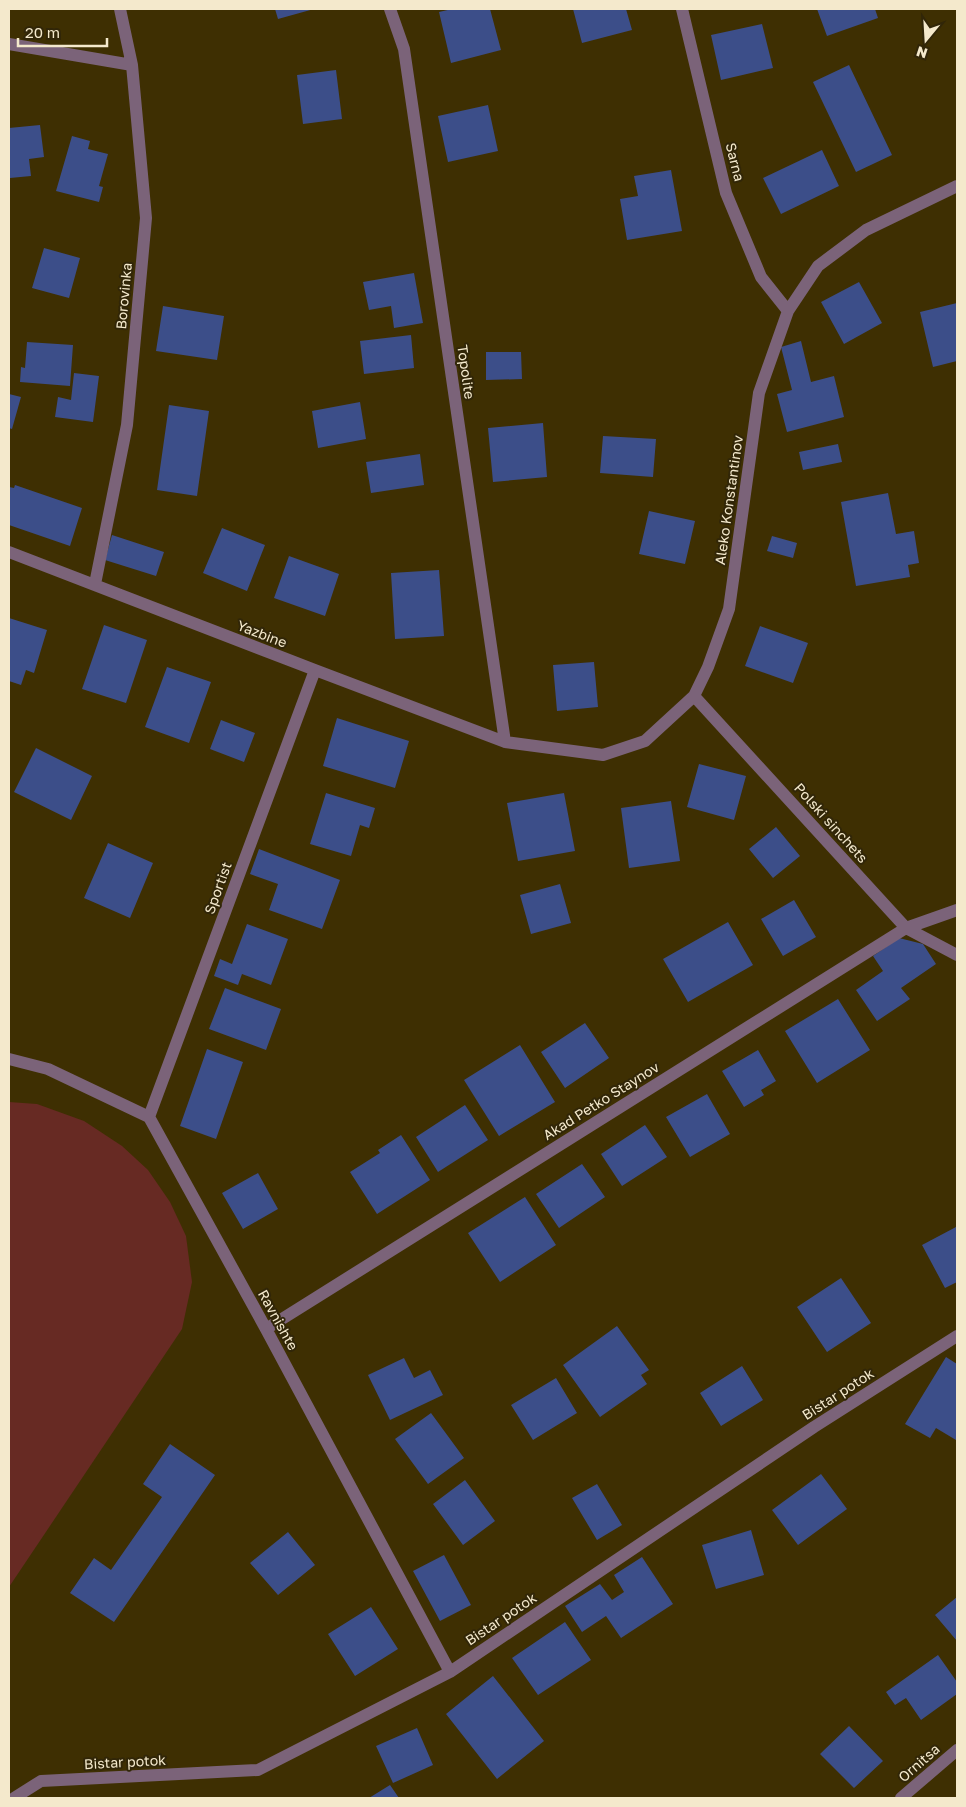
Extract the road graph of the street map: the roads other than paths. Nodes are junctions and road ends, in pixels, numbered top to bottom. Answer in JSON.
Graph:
{"nodes":[{"id":1,"x":120,"y":9,"type":"edge"},
{"id":2,"x":390,"y":9,"type":"edge"},
{"id":3,"x":682,"y":9,"type":"edge"},
{"id":4,"x":9,"y":44,"type":"edge"},
{"id":5,"x":132,"y":65,"type":"junction"},
{"id":6,"x":957,"y":186,"type":"edge"},
{"id":7,"x":788,"y":311,"type":"junction"},
{"id":8,"x":9,"y":552,"type":"edge"},
{"id":9,"x":95,"y":584,"type":"junction"},
{"id":10,"x":315,"y":670,"type":"junction"},
{"id":11,"x":694,"y":696,"type":"junction"},
{"id":12,"x":505,"y":742,"type":"junction"},
{"id":13,"x":957,"y":910,"type":"edge"},
{"id":14,"x":906,"y":928,"type":"junction"},
{"id":15,"x":957,"y":955,"type":"edge"},
{"id":16,"x":9,"y":1059,"type":"edge"},
{"id":17,"x":149,"y":1117,"type":"junction"},
{"id":18,"x":266,"y":1329,"type":"junction"},
{"id":19,"x":957,"y":1336,"type":"edge"},
{"id":20,"x":450,"y":1672,"type":"junction"},
{"id":21,"x":957,"y":1750,"type":"edge"},
{"id":22,"x":14,"y":1798,"type":"edge"},
{"id":23,"x":900,"y":1798,"type":"edge"}],
"edges":[{"from":1,"to":5,"type":"street","name":"Borovinka"},
{"from":2,"to":12,"type":"street","name":"Topolite"},
{"from":3,"to":7,"type":"street","name":"Sarna"},
{"from":4,"to":5,"type":"street"},
{"from":5,"to":9,"type":"street","name":"Borovinka"},
{"from":6,"to":7,"type":"street","name":"Aleko Konstantinov"},
{"from":7,"to":11,"type":"street","name":"Aleko Konstantinov"},
{"from":8,"to":9,"type":"street","name":"Yazbine"},
{"from":9,"to":10,"type":"street","name":"Yazbine"},
{"from":10,"to":12,"type":"street","name":"Yazbine"},
{"from":10,"to":17,"type":"street","name":"Sportist"},
{"from":11,"to":12,"type":"street","name":"Aleko Konstantinov"},
{"from":11,"to":14,"type":"street","name":"Polski sinchets"},
{"from":13,"to":14,"type":"street","name":"Akad Petko Staynov"},
{"from":14,"to":15,"type":"street","name":"Polski sinchets"},
{"from":14,"to":18,"type":"street","name":"Akad Petko Staynov"},
{"from":16,"to":17,"type":"street"},
{"from":17,"to":18,"type":"street","name":"Ravnishte"},
{"from":18,"to":20,"type":"street","name":"Ravnishte"},
{"from":19,"to":20,"type":"street","name":"Bistar potok"},
{"from":20,"to":22,"type":"street","name":"Bistar potok"},
{"from":21,"to":23,"type":"street","name":"Ornitsa"}]}
